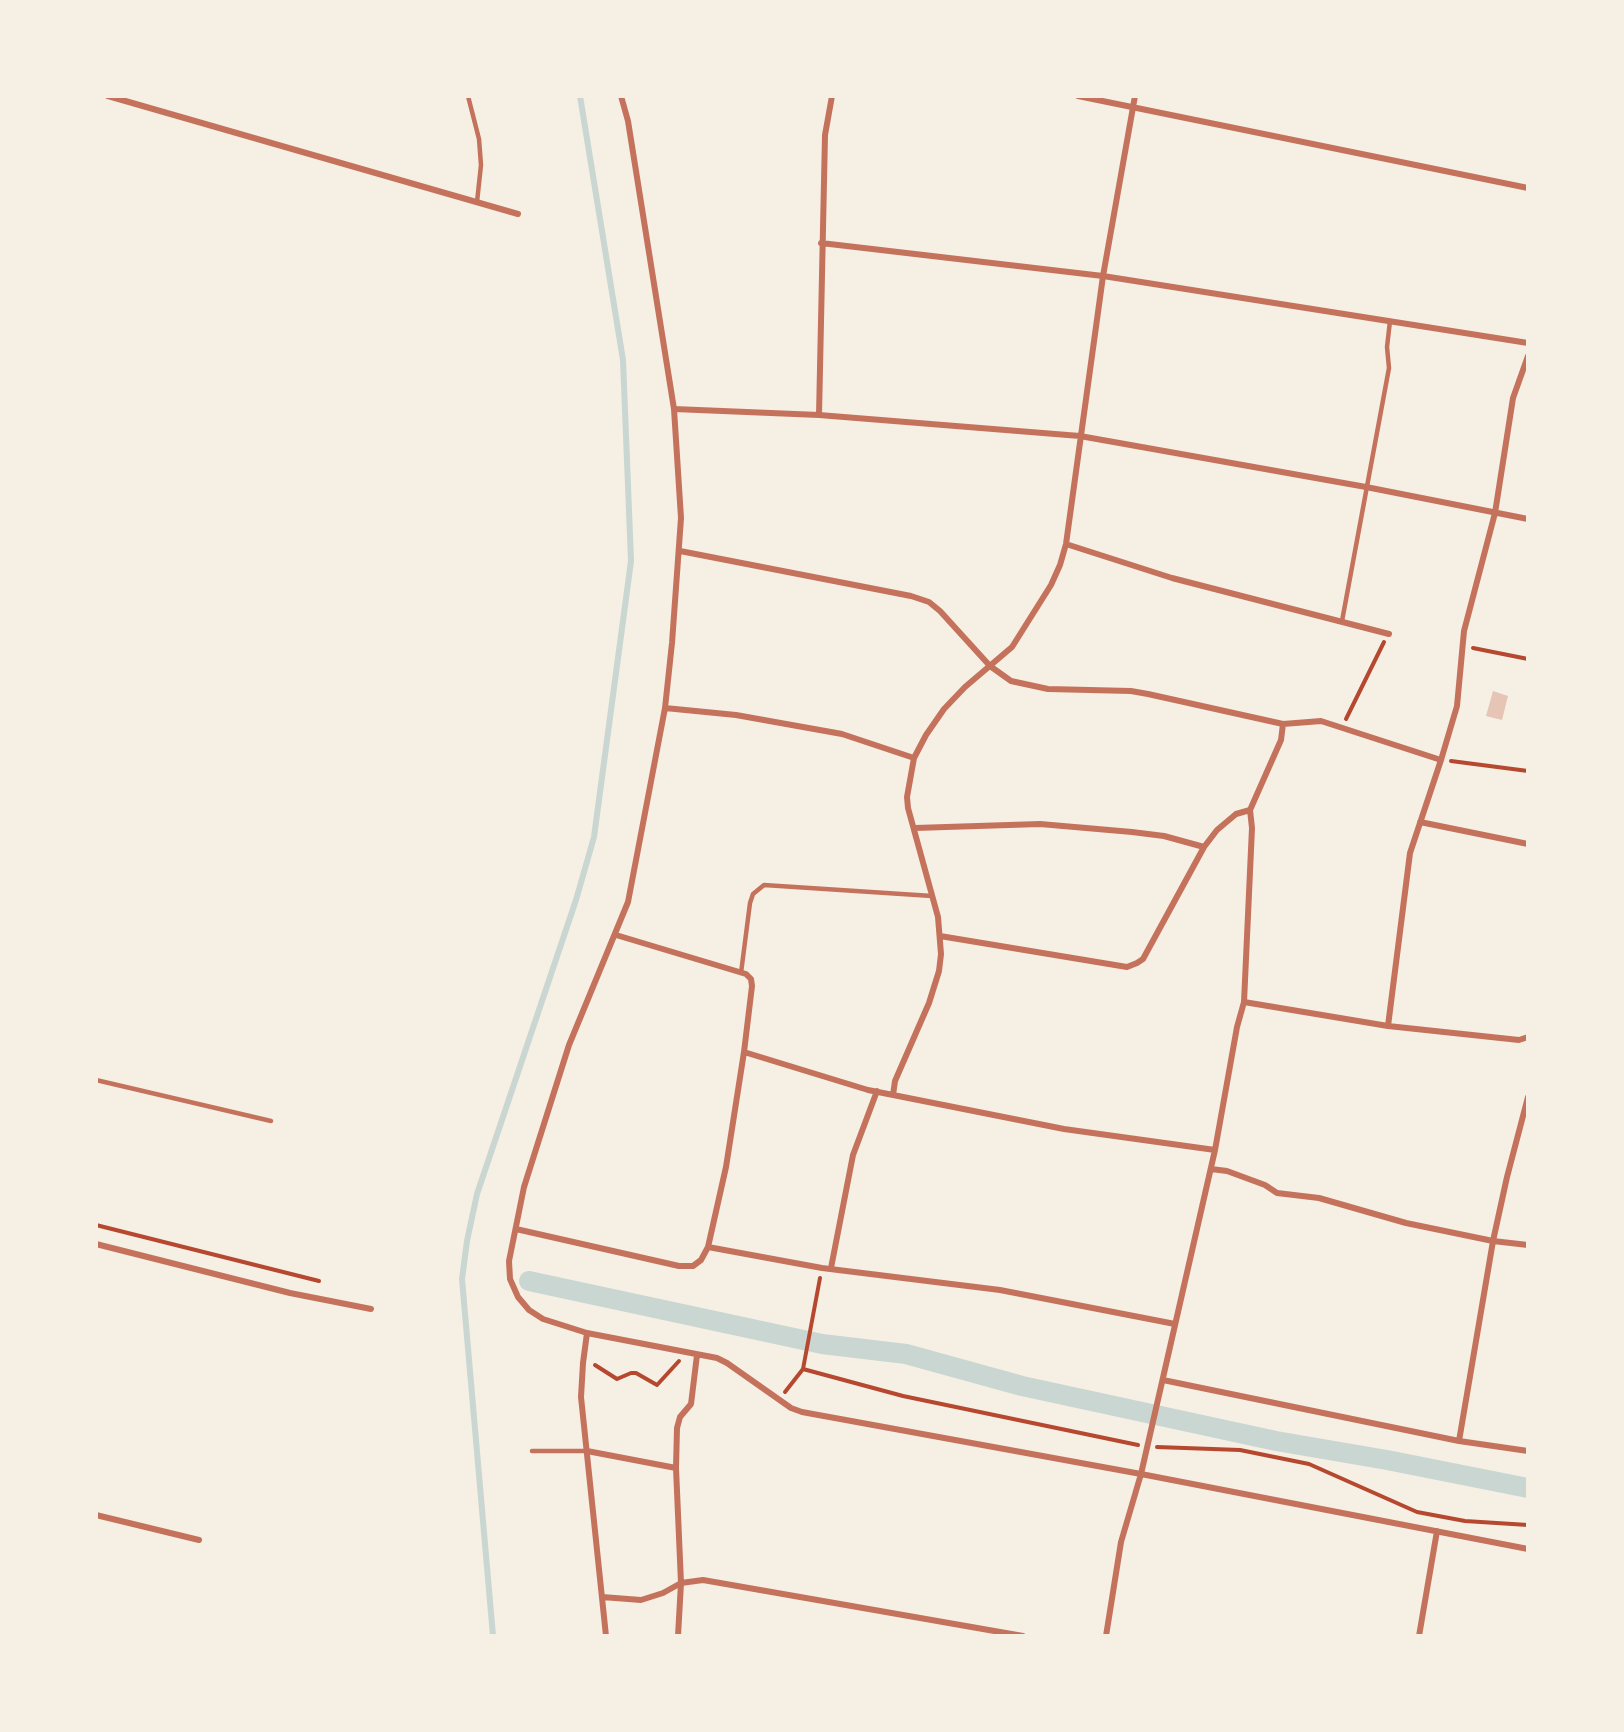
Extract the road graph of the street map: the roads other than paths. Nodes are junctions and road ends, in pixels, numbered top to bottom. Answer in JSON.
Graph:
{"nodes":[{"id":1,"x":108,"y":96,"type":"edge"},
{"id":2,"x":468,"y":96,"type":"edge"},
{"id":3,"x":621,"y":96,"type":"edge"},
{"id":4,"x":832,"y":96,"type":"edge"},
{"id":5,"x":1078,"y":96,"type":"edge"},
{"id":6,"x":1135,"y":96,"type":"edge"},
{"id":7,"x":1133,"y":107,"type":"junction"},
{"id":8,"x":1528,"y":188,"type":"edge"},
{"id":9,"x":477,"y":202,"type":"junction"},
{"id":10,"x":518,"y":214,"type":"dead end"},
{"id":11,"x":821,"y":243,"type":"junction"},
{"id":12,"x":1103,"y":276,"type":"junction"},
{"id":13,"x":1390,"y":321,"type":"junction"},
{"id":14,"x":1528,"y":343,"type":"edge"},
{"id":15,"x":1528,"y":356,"type":"edge"},
{"id":16,"x":1525,"y":378,"type":"edge"},
{"id":17,"x":674,"y":409,"type":"junction"},
{"id":18,"x":819,"y":416,"type":"junction"},
{"id":19,"x":1080,"y":436,"type":"junction"},
{"id":20,"x":1366,"y":487,"type":"junction"},
{"id":21,"x":1495,"y":513,"type":"junction"},
{"id":22,"x":1528,"y":519,"type":"edge"},
{"id":23,"x":1066,"y":544,"type":"junction"},
{"id":24,"x":680,"y":551,"type":"junction"},
{"id":25,"x":1342,"y":621,"type":"junction"},
{"id":26,"x":1389,"y":634,"type":"road end"},
{"id":27,"x":990,"y":666,"type":"junction"},
{"id":28,"x":665,"y":708,"type":"junction"},
{"id":29,"x":1283,"y":724,"type":"junction"},
{"id":30,"x":914,"y":758,"type":"junction"},
{"id":31,"x":1441,"y":760,"type":"junction"},
{"id":32,"x":1250,"y":810,"type":"junction"},
{"id":33,"x":1420,"y":822,"type":"junction"},
{"id":34,"x":915,"y":828,"type":"junction"},
{"id":35,"x":1528,"y":843,"type":"edge"},
{"id":36,"x":1204,"y":847,"type":"junction"},
{"id":37,"x":932,"y":896,"type":"junction"},
{"id":38,"x":615,"y":935,"type":"junction"},
{"id":39,"x":940,"y":936,"type":"junction"},
{"id":40,"x":741,"y":973,"type":"junction"},
{"id":41,"x":1244,"y":1002,"type":"junction"},
{"id":42,"x":1389,"y":1026,"type":"junction"},
{"id":43,"x":1528,"y":1037,"type":"edge"},
{"id":44,"x":744,"y":1052,"type":"junction"},
{"id":45,"x":96,"y":1080,"type":"edge"},
{"id":46,"x":877,"y":1091,"type":"junction"},
{"id":47,"x":892,"y":1095,"type":"junction"},
{"id":48,"x":1528,"y":1097,"type":"edge"},
{"id":49,"x":271,"y":1120,"type":"dead end"},
{"id":50,"x":1215,"y":1150,"type":"junction"},
{"id":51,"x":1211,"y":1169,"type":"junction"},
{"id":52,"x":516,"y":1229,"type":"junction"},
{"id":53,"x":1493,"y":1241,"type":"junction"},
{"id":54,"x":96,"y":1245,"type":"edge"},
{"id":55,"x":1528,"y":1245,"type":"edge"},
{"id":56,"x":708,"y":1247,"type":"junction"},
{"id":57,"x":831,"y":1268,"type":"junction"},
{"id":58,"x":371,"y":1310,"type":"dead end"},
{"id":59,"x":1175,"y":1324,"type":"junction"},
{"id":60,"x":587,"y":1333,"type":"junction"},
{"id":61,"x":697,"y":1355,"type":"junction"},
{"id":62,"x":1163,"y":1380,"type":"junction"},
{"id":63,"x":1460,"y":1441,"type":"junction"},
{"id":64,"x":532,"y":1451,"type":"dead end"},
{"id":65,"x":587,"y":1451,"type":"junction"},
{"id":66,"x":1528,"y":1451,"type":"edge"},
{"id":67,"x":676,"y":1468,"type":"junction"},
{"id":68,"x":1141,"y":1474,"type":"junction"},
{"id":69,"x":96,"y":1515,"type":"edge"},
{"id":70,"x":1437,"y":1531,"type":"junction"},
{"id":71,"x":199,"y":1540,"type":"dead end"},
{"id":72,"x":1528,"y":1549,"type":"edge"},
{"id":73,"x":681,"y":1583,"type":"junction"},
{"id":74,"x":602,"y":1597,"type":"junction"},
{"id":75,"x":606,"y":1636,"type":"edge"},
{"id":76,"x":678,"y":1636,"type":"edge"},
{"id":77,"x":1023,"y":1636,"type":"edge"},
{"id":78,"x":1106,"y":1636,"type":"edge"},
{"id":79,"x":1419,"y":1636,"type":"edge"}],
"edges":[{"from":1,"to":9,"type":"street"},
{"from":2,"to":9,"type":"lane"},
{"from":3,"to":17,"type":"street"},
{"from":4,"to":11,"type":"street"},
{"from":5,"to":7,"type":"street"},
{"from":6,"to":7,"type":"street"},
{"from":7,"to":8,"type":"street"},
{"from":7,"to":12,"type":"street"},
{"from":9,"to":10,"type":"street"},
{"from":11,"to":12,"type":"street"},
{"from":11,"to":18,"type":"street"},
{"from":12,"to":13,"type":"street"},
{"from":12,"to":19,"type":"street"},
{"from":13,"to":14,"type":"street"},
{"from":13,"to":20,"type":"lane"},
{"from":15,"to":16,"type":"street"},
{"from":16,"to":21,"type":"street"},
{"from":17,"to":18,"type":"street"},
{"from":17,"to":24,"type":"street"},
{"from":18,"to":19,"type":"street"},
{"from":19,"to":20,"type":"street"},
{"from":19,"to":23,"type":"street"},
{"from":20,"to":21,"type":"street"},
{"from":20,"to":25,"type":"lane"},
{"from":21,"to":22,"type":"street"},
{"from":21,"to":31,"type":"street"},
{"from":23,"to":25,"type":"street"},
{"from":23,"to":27,"type":"street"},
{"from":24,"to":27,"type":"street"},
{"from":24,"to":28,"type":"street"},
{"from":25,"to":26,"type":"street"},
{"from":27,"to":29,"type":"street"},
{"from":27,"to":30,"type":"street"},
{"from":28,"to":30,"type":"street"},
{"from":28,"to":38,"type":"street"},
{"from":29,"to":31,"type":"street"},
{"from":29,"to":32,"type":"street"},
{"from":30,"to":34,"type":"street"},
{"from":31,"to":33,"type":"street"},
{"from":32,"to":36,"type":"street"},
{"from":32,"to":41,"type":"street"},
{"from":33,"to":35,"type":"street"},
{"from":33,"to":42,"type":"street"},
{"from":34,"to":36,"type":"street"},
{"from":34,"to":37,"type":"street"},
{"from":36,"to":39,"type":"street"},
{"from":37,"to":39,"type":"street"},
{"from":37,"to":40,"type":"lane"},
{"from":38,"to":40,"type":"street"},
{"from":38,"to":52,"type":"street"},
{"from":39,"to":47,"type":"street"},
{"from":40,"to":44,"type":"street"},
{"from":41,"to":42,"type":"street"},
{"from":41,"to":50,"type":"street"},
{"from":42,"to":43,"type":"street"},
{"from":44,"to":46,"type":"street"},
{"from":44,"to":56,"type":"street"},
{"from":45,"to":49,"type":"lane"},
{"from":46,"to":47,"type":"street"},
{"from":46,"to":57,"type":"street"},
{"from":47,"to":50,"type":"street"},
{"from":48,"to":53,"type":"street"},
{"from":50,"to":51,"type":"street"},
{"from":51,"to":53,"type":"street"},
{"from":51,"to":59,"type":"street"},
{"from":52,"to":56,"type":"street"},
{"from":52,"to":60,"type":"street"},
{"from":53,"to":55,"type":"street"},
{"from":53,"to":63,"type":"street"},
{"from":54,"to":58,"type":"street"},
{"from":56,"to":57,"type":"street"},
{"from":57,"to":59,"type":"street"},
{"from":59,"to":62,"type":"street"},
{"from":60,"to":61,"type":"street"},
{"from":60,"to":65,"type":"street"},
{"from":61,"to":67,"type":"street"},
{"from":61,"to":68,"type":"street"},
{"from":62,"to":63,"type":"street"},
{"from":62,"to":68,"type":"street"},
{"from":63,"to":66,"type":"street"},
{"from":64,"to":65,"type":"lane"},
{"from":65,"to":67,"type":"street"},
{"from":65,"to":74,"type":"street"},
{"from":67,"to":73,"type":"street"},
{"from":68,"to":70,"type":"street"},
{"from":68,"to":78,"type":"street"},
{"from":69,"to":71,"type":"street"},
{"from":70,"to":72,"type":"street"},
{"from":70,"to":79,"type":"street"},
{"from":73,"to":74,"type":"street"},
{"from":73,"to":76,"type":"street"},
{"from":73,"to":77,"type":"street"},
{"from":74,"to":75,"type":"street"}]}
